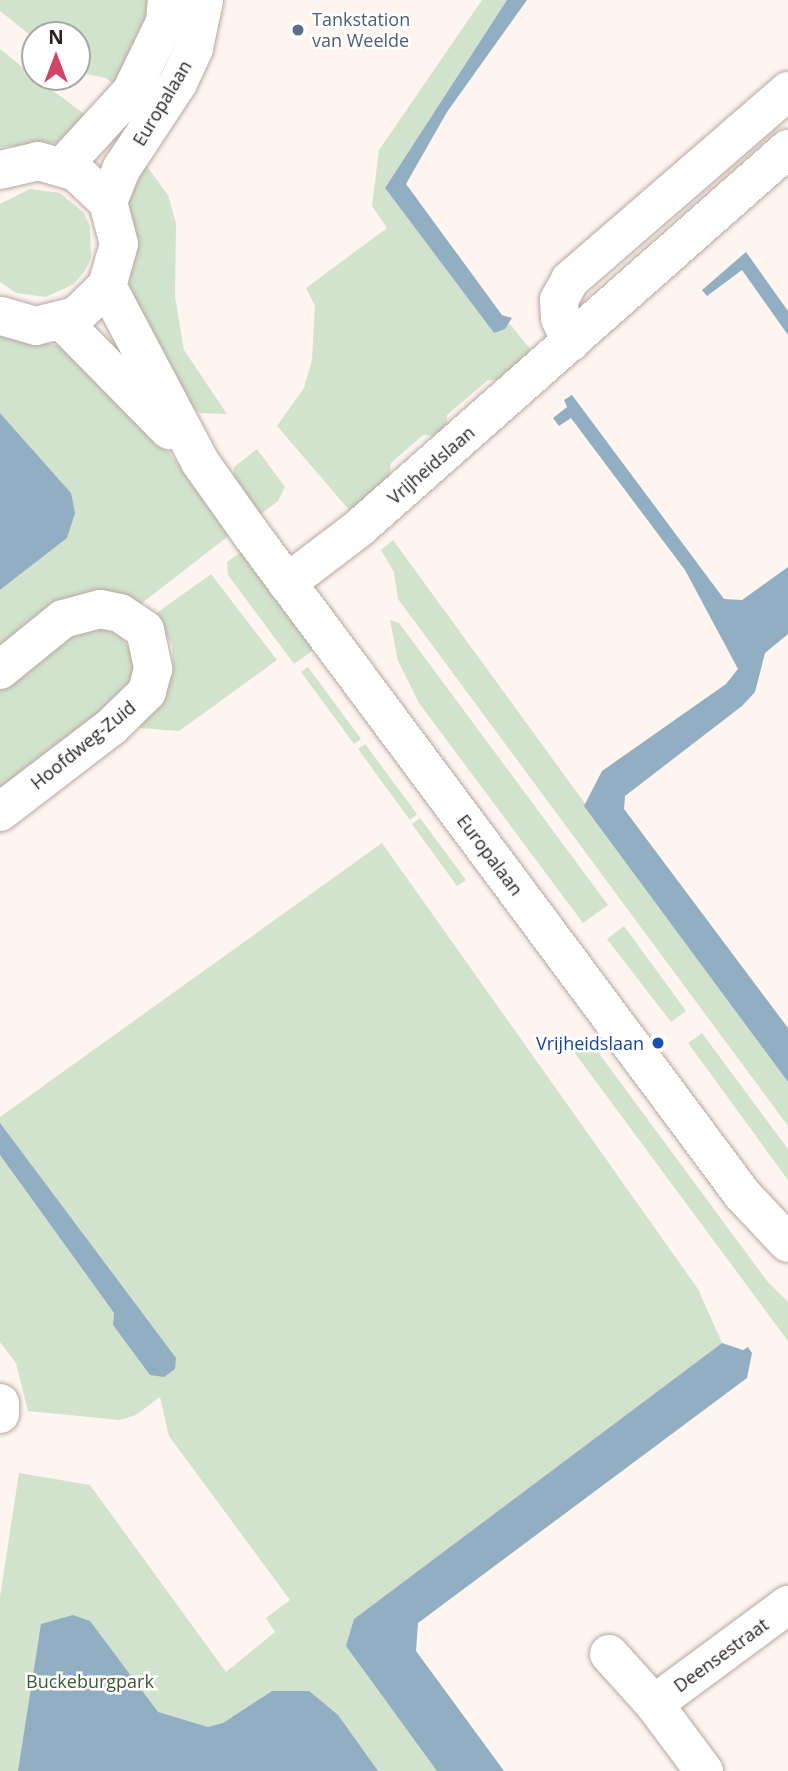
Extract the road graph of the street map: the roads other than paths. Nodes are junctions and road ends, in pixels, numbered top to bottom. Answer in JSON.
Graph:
{"nodes":[{"id":1,"x":167,"y":0,"type":"edge"},
{"id":2,"x":204,"y":0,"type":"edge"},
{"id":3,"x":788,"y":91,"type":"edge"},
{"id":4,"x":788,"y":149,"type":"edge"},
{"id":5,"x":713,"y":158,"type":"junction"},
{"id":6,"x":63,"y":166,"type":"junction"},
{"id":7,"x":0,"y":170,"type":"edge"},
{"id":8,"x":741,"y":190,"type":"junction"},
{"id":9,"x":107,"y":202,"type":"junction"},
{"id":10,"x":107,"y":286,"type":"junction"},
{"id":11,"x":0,"y":316,"type":"edge"},
{"id":12,"x":62,"y":321,"type":"junction"},
{"id":13,"x":571,"y":342,"type":"junction"},
{"id":14,"x":200,"y":462,"type":"junction"},
{"id":15,"x":287,"y":583,"type":"junction"},
{"id":16,"x":0,"y":670,"type":"edge"},
{"id":17,"x":0,"y":812,"type":"edge"},
{"id":18,"x":788,"y":1243,"type":"edge"},
{"id":19,"x":0,"y":1403,"type":"edge"},
{"id":20,"x":0,"y":1414,"type":"edge"},
{"id":21,"x":788,"y":1605,"type":"edge"},
{"id":22,"x":609,"y":1654,"type":"dead end"},
{"id":23,"x":654,"y":1704,"type":"junction"},
{"id":24,"x":704,"y":1771,"type":"edge"}],
"edges":[{"from":1,"to":6,"type":"street","name":"Europalaan"},
{"from":2,"to":9,"type":"street","name":"Europalaan"},
{"from":3,"to":5,"type":"street"},
{"from":4,"to":8,"type":"street","name":"Vrijheidslaan"},
{"from":5,"to":8,"type":"street"},
{"from":5,"to":13,"type":"street"},
{"from":6,"to":7,"type":"street"},
{"from":6,"to":9,"type":"street"},
{"from":8,"to":13,"type":"street","name":"Vrijheidslaan"},
{"from":9,"to":10,"type":"street"},
{"from":10,"to":12,"type":"street"},
{"from":10,"to":14,"type":"street","name":"Europalaan"},
{"from":11,"to":12,"type":"street"},
{"from":12,"to":14,"type":"street","name":"Europalaan"},
{"from":13,"to":15,"type":"street","name":"Vrijheidslaan"},
{"from":14,"to":15,"type":"street","name":"Europalaan"},
{"from":15,"to":18,"type":"street","name":"Europalaan"},
{"from":16,"to":17,"type":"street","name":"Hoofdweg-Zuid"},
{"from":19,"to":20,"type":"street"},
{"from":21,"to":23,"type":"street","name":"Deensestraat"},
{"from":22,"to":23,"type":"street"},
{"from":23,"to":24,"type":"street"}]}
